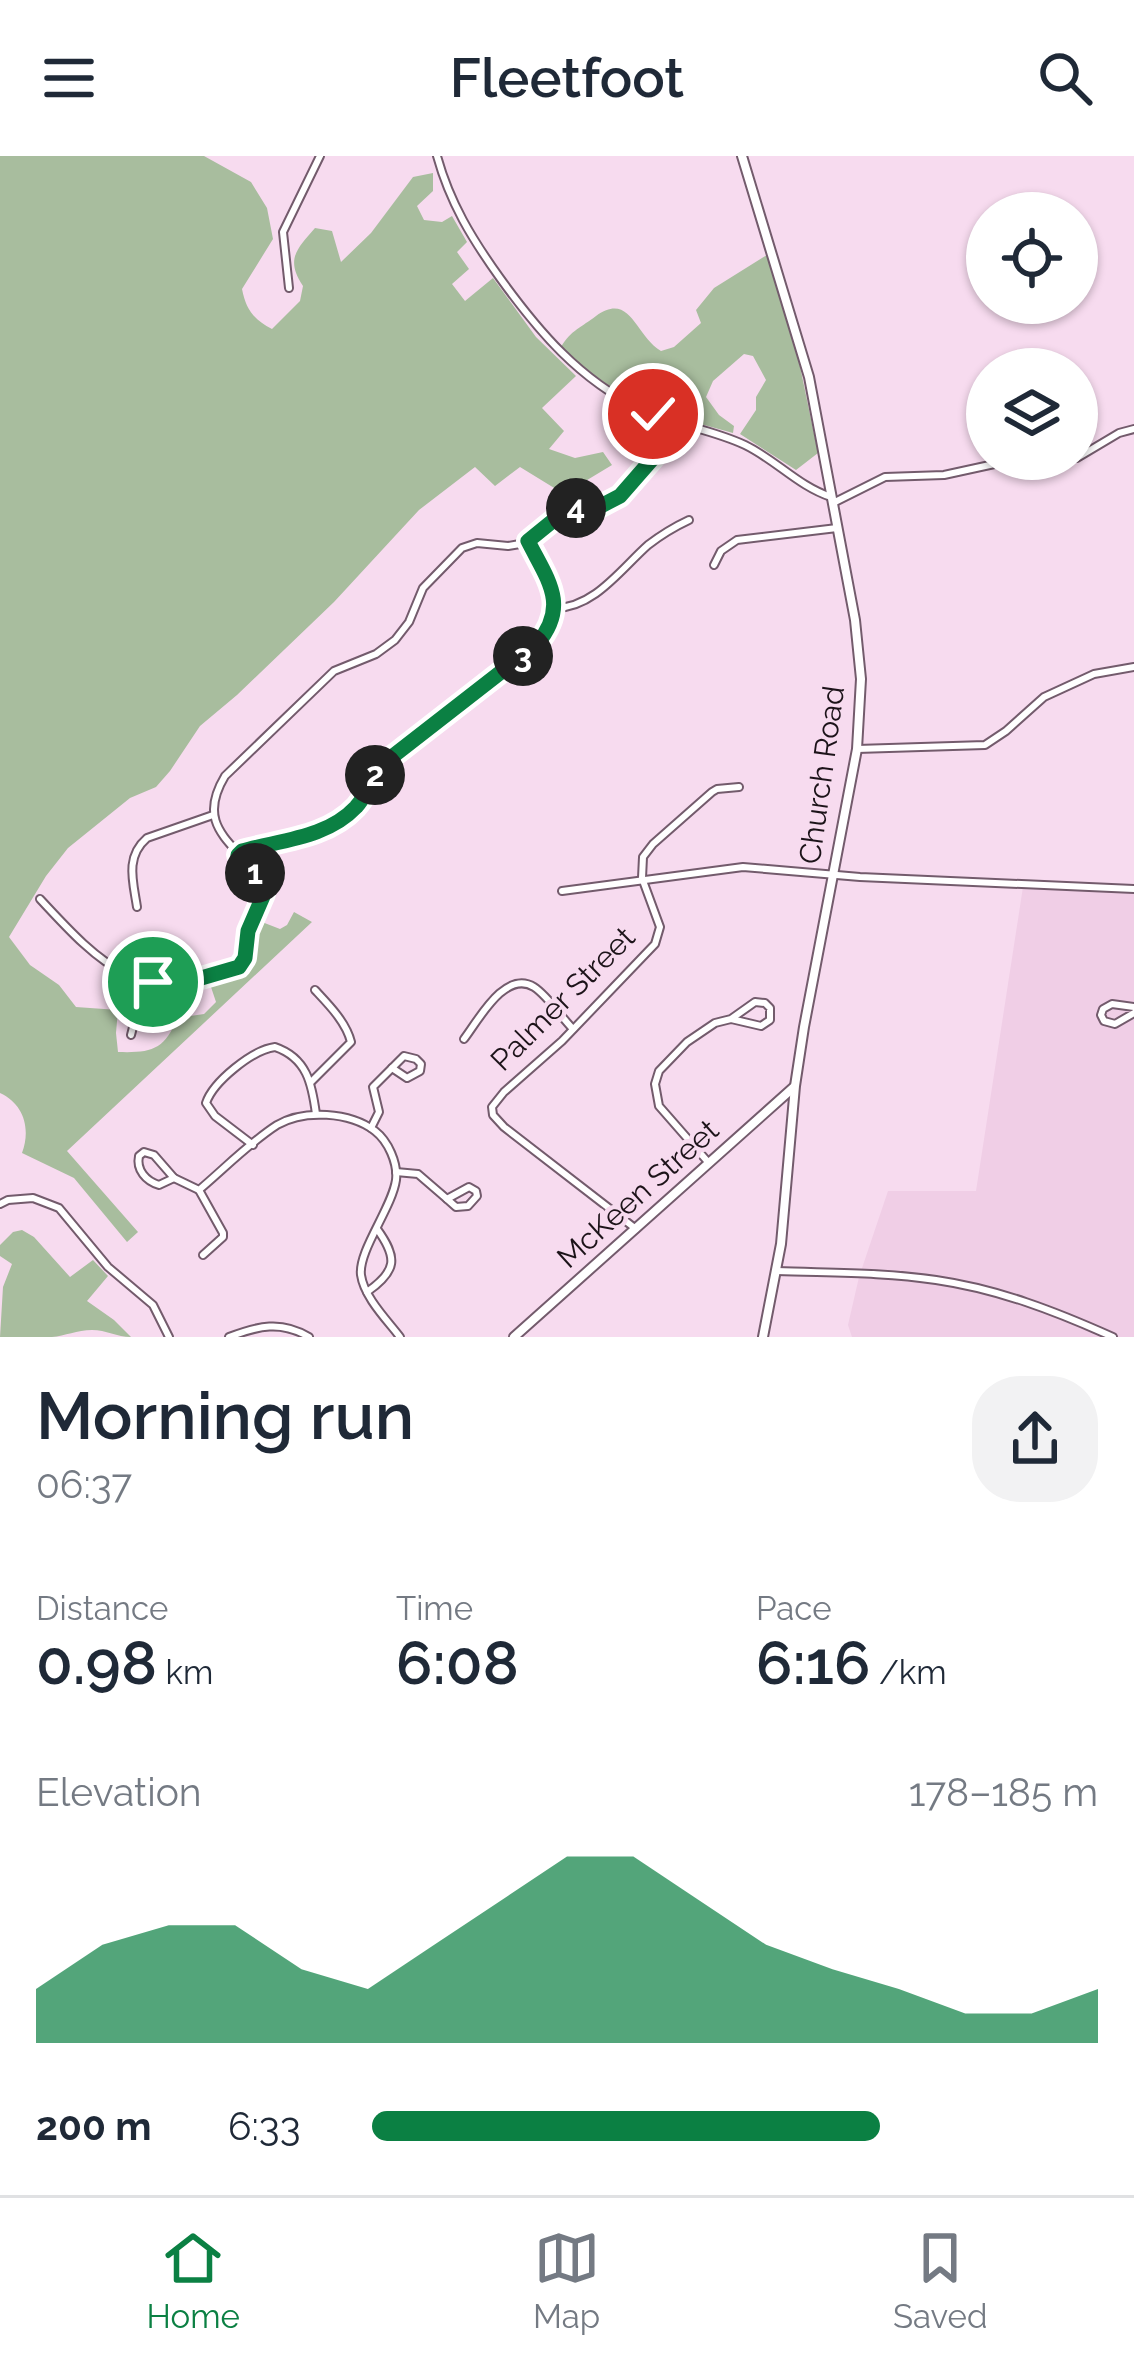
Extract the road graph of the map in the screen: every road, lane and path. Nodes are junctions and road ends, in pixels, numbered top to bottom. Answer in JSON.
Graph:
{"nodes":[{"id":1,"x":320,"y":156,"type":"edge"},
{"id":2,"x":437,"y":156,"type":"edge"},
{"id":3,"x":742,"y":156,"type":"edge"},
{"id":4,"x":290,"y":288,"type":"dead end"},
{"id":5,"x":682,"y":425,"type":"junction"},
{"id":6,"x":1134,"y":429,"type":"edge"},
{"id":7,"x":1098,"y":445,"type":"edge"},
{"id":8,"x":966,"y":470,"type":"edge"},
{"id":9,"x":832,"y":500,"type":"junction"},
{"id":10,"x":689,"y":520,"type":"dead end"},
{"id":11,"x":837,"y":528,"type":"junction"},
{"id":12,"x":528,"y":541,"type":"junction"},
{"id":13,"x":714,"y":565,"type":"dead end"},
{"id":14,"x":556,"y":608,"type":"junction"},
{"id":15,"x":1134,"y":667,"type":"edge"},
{"id":16,"x":857,"y":748,"type":"junction"},
{"id":17,"x":739,"y":787,"type":"dead end"},
{"id":18,"x":213,"y":815,"type":"junction"},
{"id":19,"x":238,"y":855,"type":"junction"},
{"id":20,"x":833,"y":875,"type":"junction"},
{"id":21,"x":642,"y":878,"type":"junction"},
{"id":22,"x":1134,"y":889,"type":"edge"},
{"id":23,"x":562,"y":891,"type":"dead end"},
{"id":24,"x":40,"y":899,"type":"dead end"},
{"id":25,"x":137,"y":907,"type":"dead end"},
{"id":26,"x":145,"y":980,"type":"junction"},
{"id":27,"x":315,"y":990,"type":"dead end"},
{"id":28,"x":1134,"y":1010,"type":"edge"},
{"id":29,"x":731,"y":1019,"type":"junction"},
{"id":30,"x":573,"y":1029,"type":"junction"},
{"id":31,"x":131,"y":1035,"type":"dead end"},
{"id":32,"x":464,"y":1040,"type":"dead end"},
{"id":33,"x":392,"y":1068,"type":"junction"},
{"id":34,"x":311,"y":1082,"type":"junction"},
{"id":35,"x":795,"y":1086,"type":"junction"},
{"id":36,"x":316,"y":1115,"type":"junction"},
{"id":37,"x":371,"y":1128,"type":"junction"},
{"id":38,"x":254,"y":1145,"type":"junction"},
{"id":39,"x":708,"y":1162,"type":"junction"},
{"id":40,"x":396,"y":1172,"type":"junction"},
{"id":41,"x":174,"y":1178,"type":"junction"},
{"id":42,"x":199,"y":1190,"type":"junction"},
{"id":43,"x":447,"y":1199,"type":"junction"},
{"id":44,"x":0,"y":1204,"type":"edge"},
{"id":45,"x":377,"y":1229,"type":"junction"},
{"id":46,"x":636,"y":1229,"type":"junction"},
{"id":47,"x":203,"y":1255,"type":"dead end"},
{"id":48,"x":777,"y":1271,"type":"junction"},
{"id":49,"x":368,"y":1292,"type":"junction"},
{"id":50,"x":169,"y":1337,"type":"edge"},
{"id":51,"x":229,"y":1337,"type":"edge"},
{"id":52,"x":308,"y":1337,"type":"edge"},
{"id":53,"x":400,"y":1337,"type":"edge"},
{"id":54,"x":514,"y":1337,"type":"edge"},
{"id":55,"x":763,"y":1337,"type":"edge"},
{"id":56,"x":1113,"y":1337,"type":"edge"}],
"edges":[{"from":1,"to":4,"type":"street"},
{"from":2,"to":5,"type":"street"},
{"from":3,"to":9,"type":"street","name":"Church Road"},
{"from":5,"to":9,"type":"street"},
{"from":5,"to":12,"type":"street"},
{"from":6,"to":7,"type":"street"},
{"from":8,"to":9,"type":"street"},
{"from":9,"to":11,"type":"street","name":"Church Road"},
{"from":10,"to":14,"type":"street"},
{"from":11,"to":13,"type":"street"},
{"from":11,"to":16,"type":"street","name":"Church Road"},
{"from":12,"to":14,"type":"street"},
{"from":12,"to":18,"type":"street"},
{"from":14,"to":19,"type":"street"},
{"from":15,"to":16,"type":"street"},
{"from":16,"to":20,"type":"street","name":"Church Road"},
{"from":17,"to":21,"type":"street"},
{"from":18,"to":19,"type":"street"},
{"from":18,"to":25,"type":"street"},
{"from":19,"to":26,"type":"street"},
{"from":20,"to":21,"type":"street"},
{"from":20,"to":22,"type":"street"},
{"from":20,"to":35,"type":"street","name":"Church Road"},
{"from":21,"to":23,"type":"street"},
{"from":21,"to":30,"type":"street","name":"Palmer Street"},
{"from":24,"to":26,"type":"street"},
{"from":26,"to":31,"type":"street"},
{"from":27,"to":34,"type":"street"},
{"from":28,"to":28,"type":"street"},
{"from":29,"to":29,"type":"street"},
{"from":29,"to":39,"type":"street"},
{"from":30,"to":32,"type":"street"},
{"from":30,"to":46,"type":"street","name":"Palmer Street"},
{"from":33,"to":33,"type":"street"},
{"from":33,"to":37,"type":"street"},
{"from":34,"to":36,"type":"street"},
{"from":34,"to":38,"type":"street"},
{"from":35,"to":39,"type":"street","name":"McKeen Street"},
{"from":35,"to":48,"type":"street","name":"Church Road"},
{"from":36,"to":37,"type":"street"},
{"from":36,"to":38,"type":"street"},
{"from":37,"to":40,"type":"street"},
{"from":38,"to":42,"type":"street"},
{"from":39,"to":46,"type":"street","name":"McKeen Street"},
{"from":40,"to":43,"type":"street"},
{"from":40,"to":45,"type":"street"},
{"from":41,"to":41,"type":"street"},
{"from":41,"to":42,"type":"street"},
{"from":42,"to":47,"type":"street"},
{"from":43,"to":43,"type":"street"},
{"from":44,"to":50,"type":"street"},
{"from":45,"to":49,"type":"street"},
{"from":45,"to":49,"type":"street"},
{"from":46,"to":54,"type":"street","name":"McKeen Street"},
{"from":48,"to":55,"type":"street","name":"Church Road"},
{"from":48,"to":56,"type":"street"},
{"from":49,"to":53,"type":"street"},
{"from":51,"to":52,"type":"street"}]}
